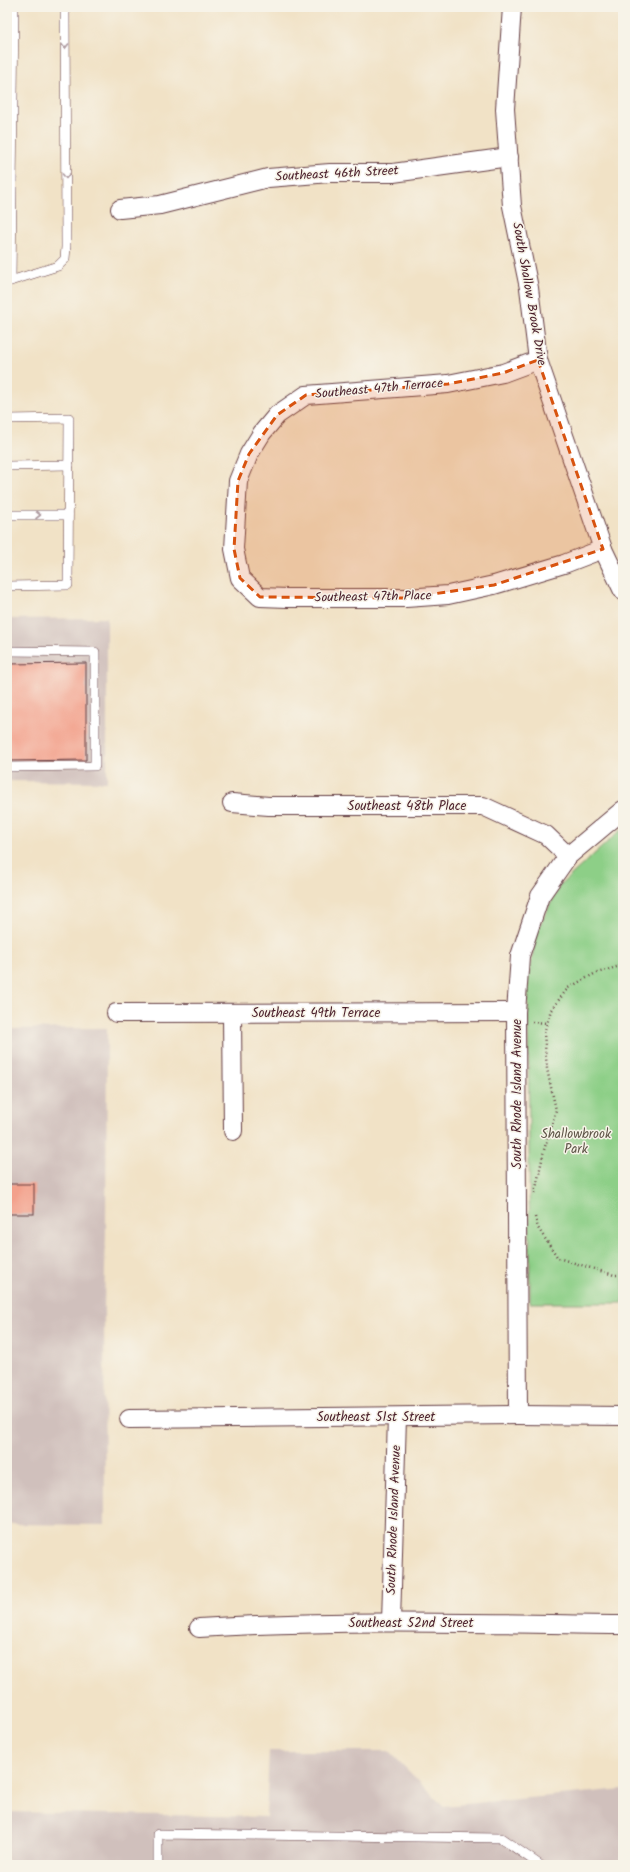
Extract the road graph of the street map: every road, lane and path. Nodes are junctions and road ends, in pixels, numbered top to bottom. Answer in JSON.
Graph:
{"nodes":[{"id":1,"x":14,"y":7,"type":"edge"},
{"id":2,"x":65,"y":7,"type":"edge"},
{"id":3,"x":512,"y":7,"type":"edge"},
{"id":4,"x":509,"y":157,"type":"junction"},
{"id":5,"x":120,"y":209,"type":"dead end"},
{"id":6,"x":9,"y":281,"type":"edge"},
{"id":7,"x":538,"y":360,"type":"junction"},
{"id":8,"x":7,"y":419,"type":"edge"},
{"id":9,"x":69,"y":465,"type":"junction"},
{"id":10,"x":7,"y":466,"type":"edge"},
{"id":11,"x":238,"y":481,"type":"joint"},
{"id":12,"x":7,"y":515,"type":"edge"},
{"id":13,"x":68,"y":515,"type":"junction"},
{"id":14,"x":603,"y":549,"type":"junction"},
{"id":15,"x":7,"y":586,"type":"edge"},
{"id":16,"x":623,"y":591,"type":"edge"},
{"id":17,"x":7,"y":651,"type":"edge"},
{"id":18,"x":7,"y":767,"type":"edge"},
{"id":19,"x":232,"y":804,"type":"dead end"},
{"id":20,"x":623,"y":810,"type":"edge"},
{"id":21,"x":568,"y":856,"type":"junction"},
{"id":22,"x":623,"y":965,"type":"edge"},
{"id":23,"x":516,"y":1012,"type":"junction"},
{"id":24,"x":116,"y":1013,"type":"dead end"},
{"id":25,"x":232,"y":1013,"type":"junction"},
{"id":26,"x":233,"y":1131,"type":"dead end"},
{"id":27,"x":534,"y":1199,"type":"dead end"},
{"id":28,"x":533,"y":1211,"type":"dead end"},
{"id":29,"x":623,"y":1275,"type":"edge"},
{"id":30,"x":518,"y":1415,"type":"junction"},
{"id":31,"x":623,"y":1416,"type":"edge"},
{"id":32,"x":396,"y":1417,"type":"junction"},
{"id":33,"x":129,"y":1419,"type":"dead end"},
{"id":34,"x":391,"y":1622,"type":"junction"},
{"id":35,"x":623,"y":1625,"type":"edge"},
{"id":36,"x":199,"y":1628,"type":"dead end"},
{"id":37,"x":158,"y":1865,"type":"edge"},
{"id":38,"x":540,"y":1865,"type":"edge"}],
"edges":[{"from":1,"to":6,"type":"lane"},
{"from":2,"to":6,"type":"lane","one_way":true},
{"from":3,"to":4,"type":"street","name":"South Shallow Brook Drive"},
{"from":4,"to":5,"type":"street","name":"Southeast 46th Street"},
{"from":4,"to":7,"type":"street","name":"South Shallow Brook Drive"},
{"from":7,"to":11,"type":"street","name":"Southeast 47th Terrace"},
{"from":7,"to":14,"type":"street","name":"South Shallow Brook Drive"},
{"from":8,"to":9,"type":"lane"},
{"from":9,"to":10,"type":"lane"},
{"from":9,"to":13,"type":"lane"},
{"from":11,"to":14,"type":"street","name":"Southeast 47th Place"},
{"from":12,"to":13,"type":"lane","one_way":true},
{"from":13,"to":15,"type":"lane"},
{"from":14,"to":16,"type":"street","name":"South Shallow Brook Drive"},
{"from":17,"to":18,"type":"lane"},
{"from":19,"to":21,"type":"street","name":"Southeast 48th Place"},
{"from":20,"to":21,"type":"street","name":"South Rhode Island Avenue"},
{"from":21,"to":23,"type":"street","name":"South Rhode Island Avenue"},
{"from":22,"to":27,"type":"path"},
{"from":23,"to":25,"type":"street","name":"Southeast 49th Terrace"},
{"from":23,"to":30,"type":"street","name":"South Rhode Island Avenue"},
{"from":24,"to":25,"type":"street","name":"Southeast 49th Terrace"},
{"from":25,"to":26,"type":"street"},
{"from":28,"to":29,"type":"path"},
{"from":30,"to":31,"type":"street","name":"Southeast 51st Street"},
{"from":30,"to":32,"type":"street","name":"Southeast 51st Street"},
{"from":32,"to":33,"type":"street","name":"Southeast 51st Street"},
{"from":32,"to":34,"type":"street","name":"South Rhode Island Avenue"},
{"from":34,"to":35,"type":"street","name":"Southeast 52nd Street"},
{"from":34,"to":36,"type":"street","name":"Southeast 52nd Street"},
{"from":37,"to":38,"type":"lane"}]}
